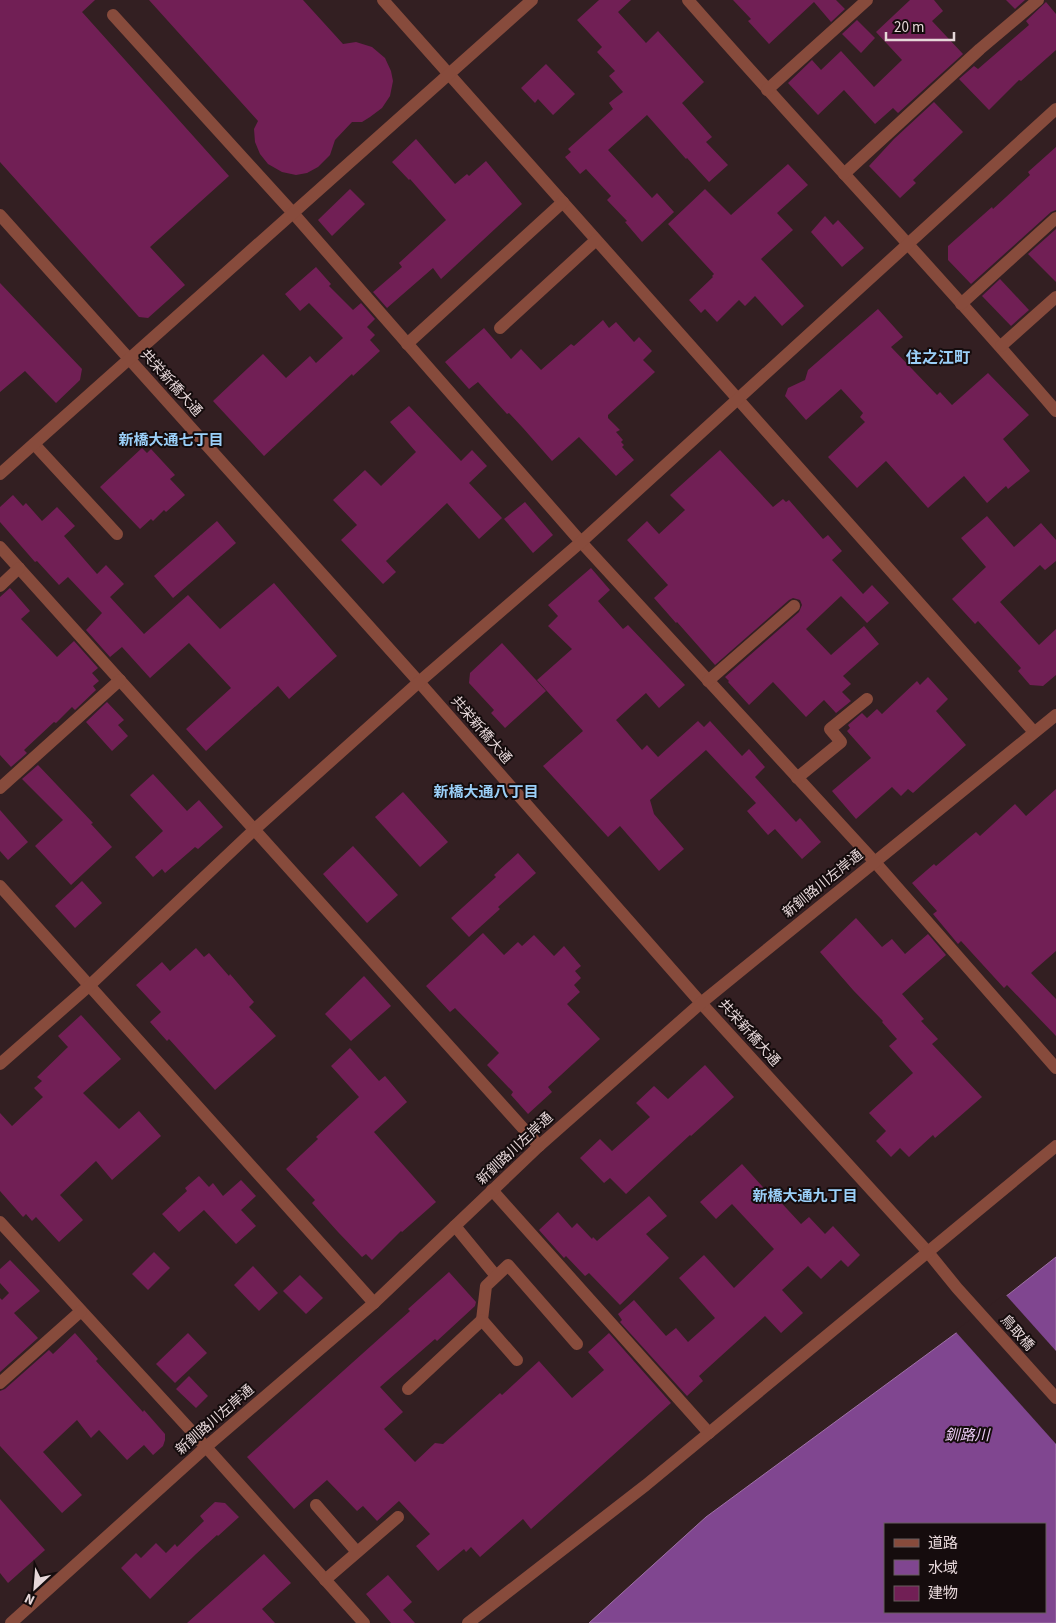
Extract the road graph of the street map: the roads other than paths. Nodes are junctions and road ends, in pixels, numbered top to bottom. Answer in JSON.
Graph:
{"nodes":[{"id":1,"x":383,"y":0,"type":"edge"},
{"id":2,"x":532,"y":0,"type":"edge"},
{"id":3,"x":688,"y":0,"type":"edge"},
{"id":4,"x":867,"y":0,"type":"edge"},
{"id":5,"x":1038,"y":0,"type":"edge"},
{"id":6,"x":113,"y":15,"type":"dead end"},
{"id":7,"x":450,"y":74,"type":"junction"},
{"id":8,"x":767,"y":90,"type":"junction"},
{"id":9,"x":1056,"y":109,"type":"edge"},
{"id":10,"x":844,"y":174,"type":"junction"},
{"id":11,"x":563,"y":202,"type":"junction"},
{"id":12,"x":293,"y":213,"type":"junction"},
{"id":13,"x":0,"y":215,"type":"edge"},
{"id":14,"x":1056,"y":218,"type":"edge"},
{"id":15,"x":596,"y":240,"type":"junction"},
{"id":16,"x":907,"y":244,"type":"junction"},
{"id":17,"x":1056,"y":297,"type":"edge"},
{"id":18,"x":961,"y":304,"type":"junction"},
{"id":19,"x":500,"y":328,"type":"dead end"},
{"id":20,"x":407,"y":344,"type":"junction"},
{"id":21,"x":1001,"y":346,"type":"junction"},
{"id":22,"x":129,"y":358,"type":"junction"},
{"id":23,"x":738,"y":400,"type":"junction"},
{"id":24,"x":1056,"y":411,"type":"edge"},
{"id":25,"x":34,"y":444,"type":"junction"},
{"id":26,"x":0,"y":474,"type":"edge"},
{"id":27,"x":117,"y":534,"type":"dead end"},
{"id":28,"x":581,"y":542,"type":"junction"},
{"id":29,"x":0,"y":547,"type":"edge"},
{"id":30,"x":19,"y":568,"type":"junction"},
{"id":31,"x":0,"y":586,"type":"edge"},
{"id":32,"x":794,"y":606,"type":"dead end"},
{"id":33,"x":120,"y":680,"type":"junction"},
{"id":34,"x":708,"y":681,"type":"junction"},
{"id":35,"x":419,"y":682,"type":"junction"},
{"id":36,"x":867,"y":699,"type":"dead end"},
{"id":37,"x":1056,"y":715,"type":"edge"},
{"id":38,"x":1034,"y":732,"type":"junction"},
{"id":39,"x":798,"y":778,"type":"junction"},
{"id":40,"x":0,"y":788,"type":"edge"},
{"id":41,"x":255,"y":829,"type":"junction"},
{"id":42,"x":874,"y":861,"type":"junction"},
{"id":43,"x":0,"y":886,"type":"edge"},
{"id":44,"x":90,"y":986,"type":"junction"},
{"id":45,"x":701,"y":1003,"type":"junction"},
{"id":46,"x":0,"y":1064,"type":"edge"},
{"id":47,"x":1056,"y":1068,"type":"edge"},
{"id":48,"x":539,"y":1146,"type":"junction"},
{"id":49,"x":1056,"y":1146,"type":"edge"},
{"id":50,"x":492,"y":1190,"type":"junction"},
{"id":51,"x":0,"y":1222,"type":"edge"},
{"id":52,"x":455,"y":1226,"type":"junction"},
{"id":53,"x":927,"y":1251,"type":"junction"},
{"id":54,"x":496,"y":1276,"type":"junction"},
{"id":55,"x":957,"y":1288,"type":"joint"},
{"id":56,"x":374,"y":1303,"type":"junction"},
{"id":57,"x":81,"y":1311,"type":"junction"},
{"id":58,"x":482,"y":1320,"type":"junction"},
{"id":59,"x":577,"y":1344,"type":"dead end"},
{"id":60,"x":517,"y":1360,"type":"dead end"},
{"id":61,"x":0,"y":1383,"type":"edge"},
{"id":62,"x":408,"y":1389,"type":"dead end"},
{"id":63,"x":1056,"y":1398,"type":"edge"},
{"id":64,"x":709,"y":1433,"type":"junction"},
{"id":65,"x":206,"y":1447,"type":"junction"},
{"id":66,"x":316,"y":1505,"type":"dead end"},
{"id":67,"x":398,"y":1517,"type":"dead end"},
{"id":68,"x":357,"y":1552,"type":"junction"},
{"id":69,"x":325,"y":1580,"type":"junction"},
{"id":70,"x":11,"y":1623,"type":"edge"},
{"id":71,"x":364,"y":1623,"type":"edge"},
{"id":72,"x":468,"y":1623,"type":"edge"}],
"edges":[{"from":1,"to":7,"type":"street"},
{"from":2,"to":7,"type":"street"},
{"from":3,"to":8,"type":"street"},
{"from":4,"to":8,"type":"street"},
{"from":5,"to":10,"type":"street"},
{"from":6,"to":12,"type":"street"},
{"from":7,"to":11,"type":"street"},
{"from":7,"to":12,"type":"street"},
{"from":8,"to":10,"type":"street"},
{"from":9,"to":16,"type":"street"},
{"from":10,"to":16,"type":"street"},
{"from":11,"to":15,"type":"street"},
{"from":11,"to":20,"type":"street"},
{"from":12,"to":20,"type":"street"},
{"from":12,"to":22,"type":"street"},
{"from":13,"to":22,"type":"street","name":"共栄新橋大通"},
{"from":14,"to":18,"type":"street"},
{"from":15,"to":19,"type":"street"},
{"from":15,"to":23,"type":"street"},
{"from":16,"to":18,"type":"street"},
{"from":16,"to":23,"type":"street"},
{"from":17,"to":21,"type":"street"},
{"from":18,"to":21,"type":"street"},
{"from":20,"to":28,"type":"street"},
{"from":21,"to":24,"type":"street"},
{"from":22,"to":25,"type":"street"},
{"from":22,"to":35,"type":"street","name":"共栄新橋大通"},
{"from":23,"to":28,"type":"street"},
{"from":23,"to":38,"type":"street"},
{"from":25,"to":26,"type":"street"},
{"from":25,"to":27,"type":"street"},
{"from":28,"to":34,"type":"street"},
{"from":28,"to":35,"type":"street"},
{"from":29,"to":30,"type":"street"},
{"from":30,"to":31,"type":"street"},
{"from":30,"to":33,"type":"street"},
{"from":32,"to":34,"type":"street"},
{"from":33,"to":40,"type":"street"},
{"from":33,"to":41,"type":"street"},
{"from":34,"to":39,"type":"street"},
{"from":35,"to":41,"type":"street"},
{"from":35,"to":45,"type":"street","name":"共栄新橋大通"},
{"from":36,"to":39,"type":"street"},
{"from":37,"to":38,"type":"street","name":"新釧路川左岸通"},
{"from":38,"to":42,"type":"street","name":"新釧路川左岸通"},
{"from":39,"to":42,"type":"street"},
{"from":41,"to":44,"type":"street"},
{"from":41,"to":48,"type":"street"},
{"from":42,"to":45,"type":"street","name":"新釧路川左岸通"},
{"from":42,"to":47,"type":"street"},
{"from":43,"to":44,"type":"street"},
{"from":44,"to":46,"type":"street"},
{"from":44,"to":56,"type":"street"},
{"from":45,"to":48,"type":"street","name":"新釧路川左岸通"},
{"from":45,"to":53,"type":"street","name":"共栄新橋大通"},
{"from":48,"to":50,"type":"street","name":"新釧路川左岸通"},
{"from":49,"to":53,"type":"street"},
{"from":50,"to":52,"type":"street","name":"新釧路川左岸通"},
{"from":50,"to":64,"type":"street"},
{"from":51,"to":57,"type":"street"},
{"from":52,"to":54,"type":"street"},
{"from":52,"to":56,"type":"street","name":"新釧路川左岸通"},
{"from":53,"to":55,"type":"street","name":"共栄新橋大通"},
{"from":53,"to":64,"type":"street"},
{"from":54,"to":58,"type":"street"},
{"from":54,"to":59,"type":"street"},
{"from":55,"to":63,"type":"street","name":"鳥取橋"},
{"from":56,"to":65,"type":"street","name":"新釧路川左岸通"},
{"from":57,"to":61,"type":"street"},
{"from":57,"to":65,"type":"street"},
{"from":58,"to":60,"type":"street"},
{"from":58,"to":62,"type":"street"},
{"from":64,"to":72,"type":"street"},
{"from":65,"to":69,"type":"street"},
{"from":65,"to":70,"type":"street","name":"新釧路川左岸通"},
{"from":66,"to":68,"type":"street"},
{"from":67,"to":68,"type":"street"},
{"from":68,"to":69,"type":"street"},
{"from":69,"to":71,"type":"street"}]}
